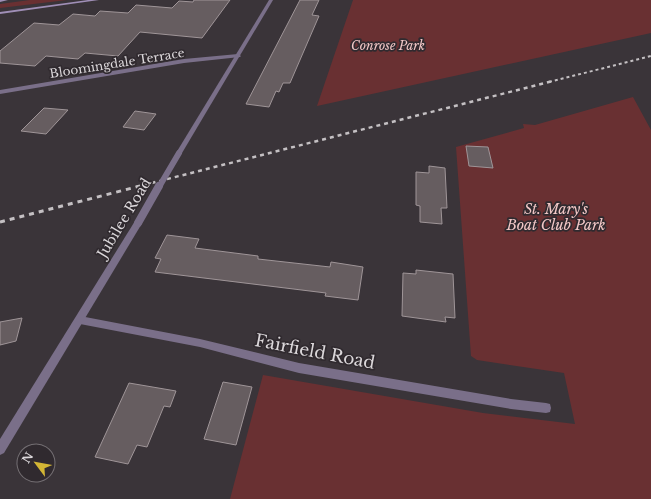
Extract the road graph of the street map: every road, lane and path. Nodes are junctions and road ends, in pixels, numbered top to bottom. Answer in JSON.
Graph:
{"nodes":[{"id":1,"x":6,"y":0,"type":"edge"},
{"id":2,"x":97,"y":0,"type":"edge"},
{"id":3,"x":271,"y":0,"type":"edge"},
{"id":4,"x":0,"y":1,"type":"edge"},
{"id":5,"x":0,"y":13,"type":"edge"},
{"id":6,"x":238,"y":56,"type":"junction"},
{"id":7,"x":0,"y":92,"type":"edge"},
{"id":8,"x":80,"y":320,"type":"junction"},
{"id":9,"x":546,"y":408,"type":"dead end"},
{"id":10,"x":0,"y":449,"type":"edge"}],
"edges":[{"from":1,"to":4,"type":"main road"},
{"from":2,"to":5,"type":"main road"},
{"from":3,"to":6,"type":"street","name":"Jubilee Road"},
{"from":6,"to":7,"type":"street","name":"Bloomingdale Terrace"},
{"from":6,"to":8,"type":"street","name":"Jubilee Road","bridge":true},
{"from":8,"to":9,"type":"street","name":"Fairfield Road"},
{"from":8,"to":10,"type":"street","name":"Jubilee Road"}]}
